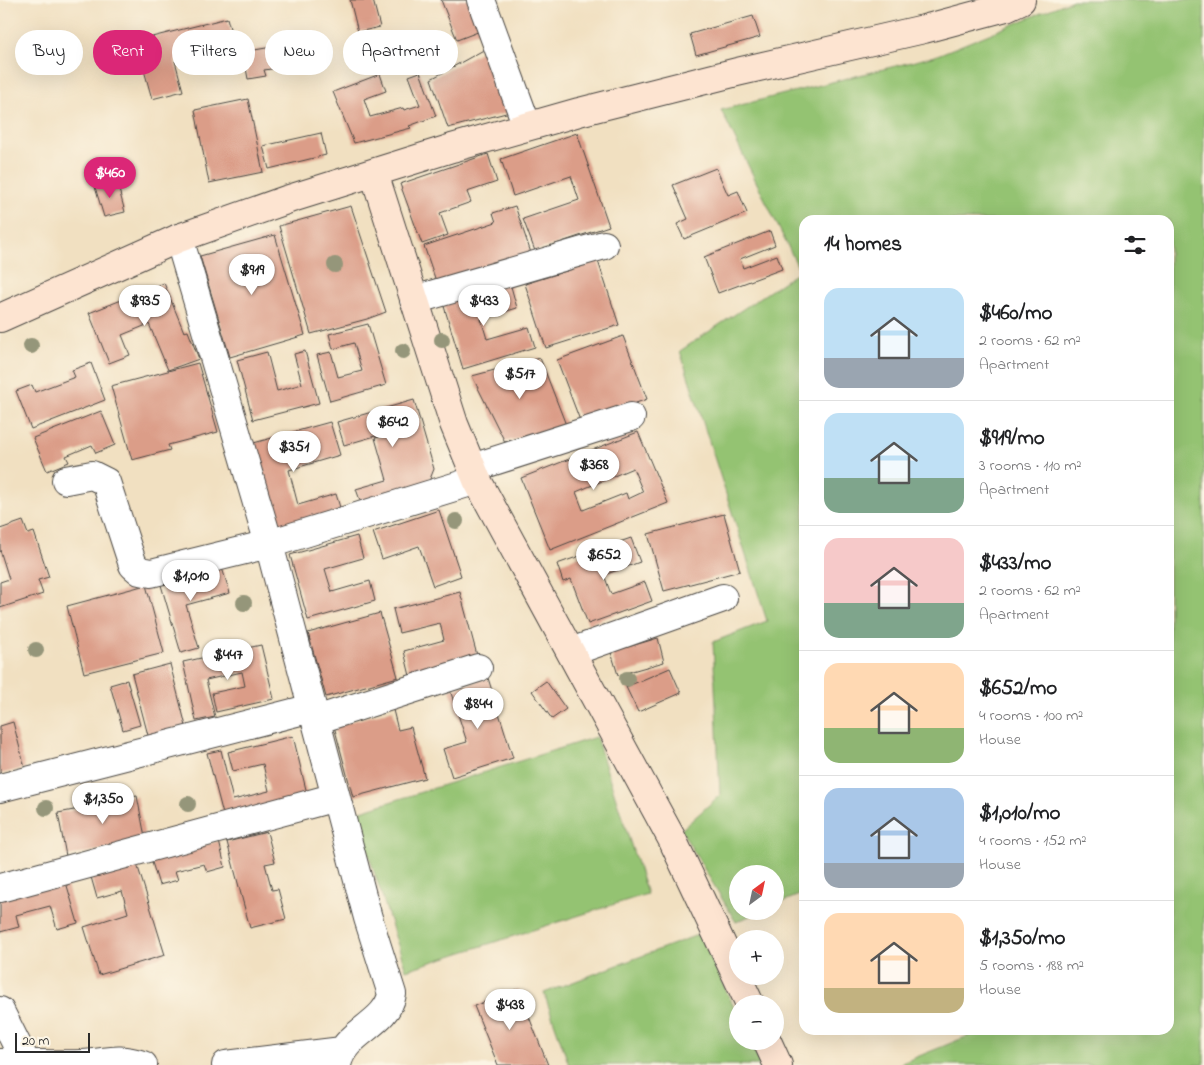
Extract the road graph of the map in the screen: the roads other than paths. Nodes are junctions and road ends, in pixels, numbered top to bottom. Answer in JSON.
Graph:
{"nodes":[{"id":1,"x":481,"y":0,"type":"edge"},
{"id":2,"x":1021,"y":0,"type":"edge"},
{"id":3,"x":527,"y":126,"type":"junction"},
{"id":4,"x":374,"y":173,"type":"junction"},
{"id":5,"x":179,"y":238,"type":"junction"},
{"id":6,"x":604,"y":245,"type":"dead end"},
{"id":7,"x":414,"y":300,"type":"junction"},
{"id":8,"x":0,"y":318,"type":"edge"},
{"id":9,"x":631,"y":417,"type":"dead end"},
{"id":10,"x":474,"y":474,"type":"junction"},
{"id":11,"x":66,"y":480,"type":"dead end"},
{"id":12,"x":269,"y":544,"type":"junction"},
{"id":13,"x":723,"y":598,"type":"dead end"},
{"id":14,"x":571,"y":652,"type":"junction"},
{"id":15,"x":478,"y":668,"type":"dead end"},
{"id":16,"x":314,"y":714,"type":"junction"},
{"id":17,"x":0,"y":788,"type":"edge"},
{"id":18,"x":336,"y":798,"type":"junction"},
{"id":19,"x":0,"y":888,"type":"edge"},
{"id":20,"x":746,"y":995,"type":"edge"},
{"id":21,"x":0,"y":1011,"type":"edge"},
{"id":22,"x":771,"y":1050,"type":"edge"},
{"id":23,"x":339,"y":1058,"type":"edge"},
{"id":24,"x":13,"y":1063,"type":"edge"},
{"id":25,"x":143,"y":1065,"type":"edge"},
{"id":26,"x":226,"y":1065,"type":"edge"},
{"id":27,"x":778,"y":1065,"type":"edge"}],
"edges":[{"from":1,"to":3,"type":"street"},
{"from":2,"to":3,"type":"street"},
{"from":3,"to":4,"type":"street"},
{"from":4,"to":5,"type":"street"},
{"from":4,"to":7,"type":"street"},
{"from":5,"to":8,"type":"street"},
{"from":5,"to":12,"type":"street"},
{"from":6,"to":7,"type":"street"},
{"from":7,"to":10,"type":"street"},
{"from":9,"to":10,"type":"street"},
{"from":10,"to":12,"type":"street"},
{"from":10,"to":14,"type":"street"},
{"from":11,"to":12,"type":"street"},
{"from":12,"to":16,"type":"street"},
{"from":13,"to":14,"type":"street"},
{"from":14,"to":20,"type":"street"},
{"from":15,"to":16,"type":"street"},
{"from":16,"to":17,"type":"street"},
{"from":16,"to":18,"type":"street"},
{"from":18,"to":19,"type":"street"},
{"from":18,"to":23,"type":"street"},
{"from":21,"to":24,"type":"street"},
{"from":22,"to":27,"type":"street"},
{"from":23,"to":26,"type":"street"},
{"from":24,"to":25,"type":"street"}]}
